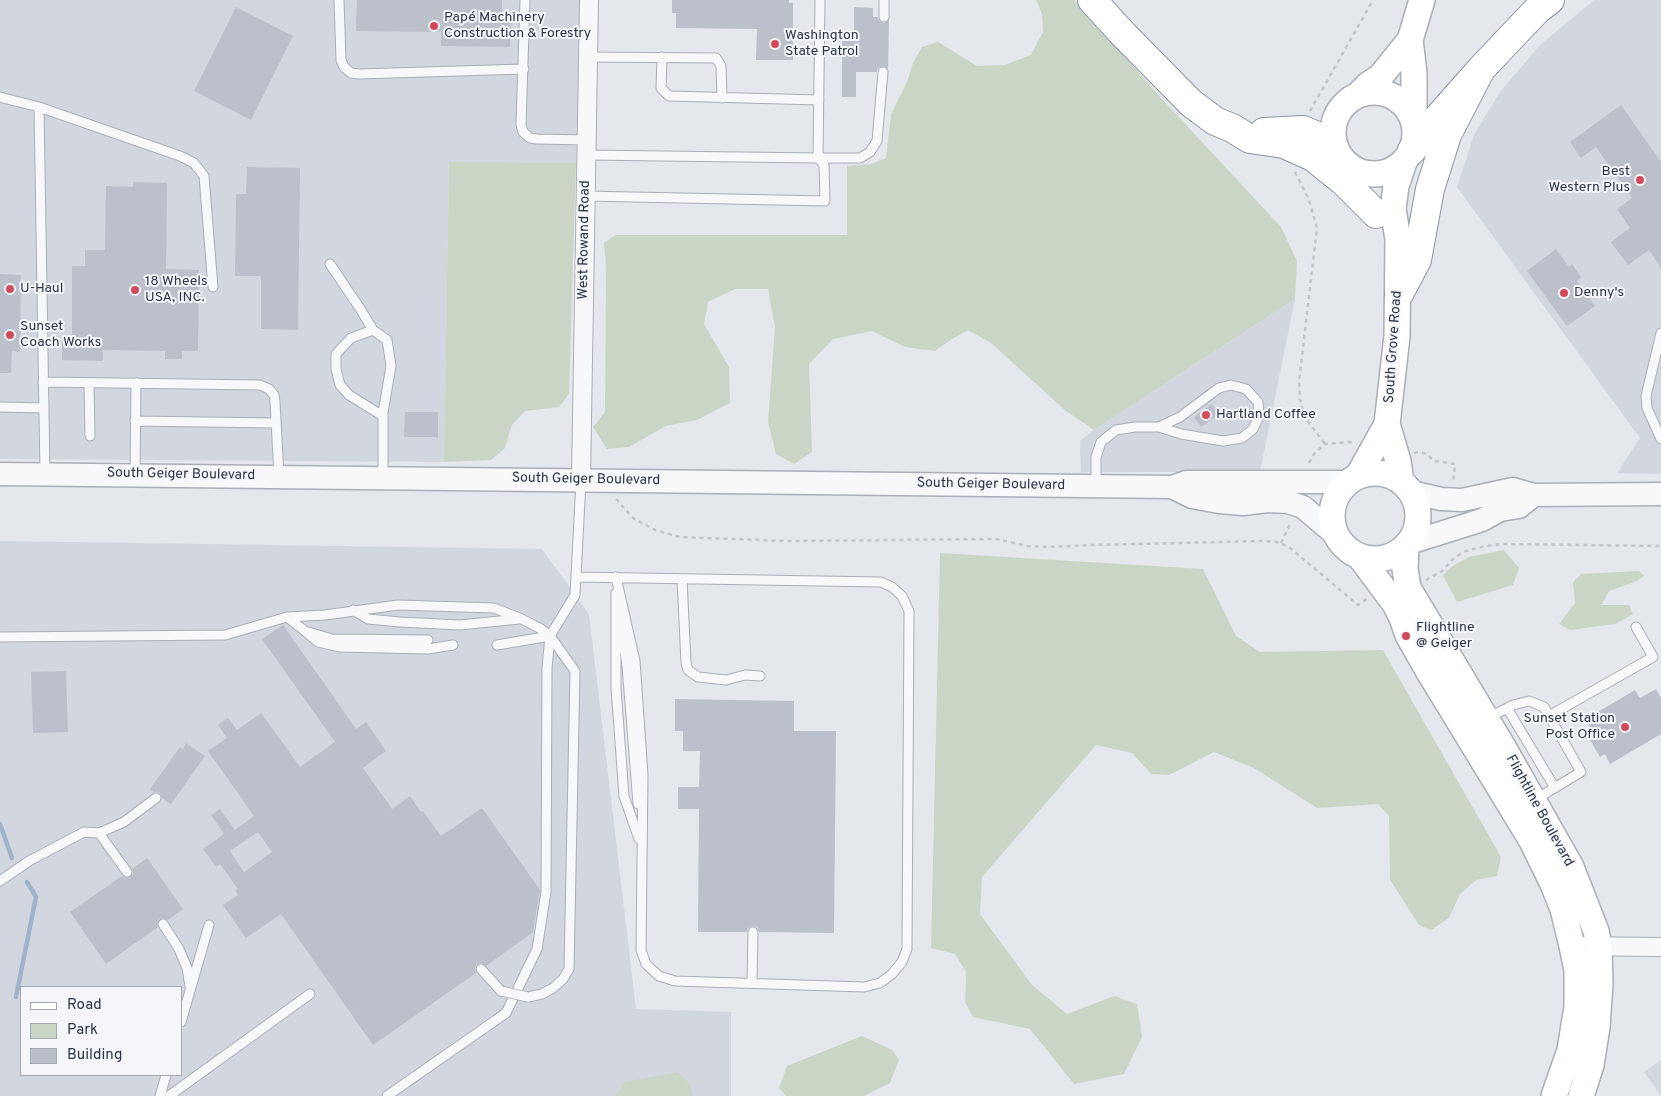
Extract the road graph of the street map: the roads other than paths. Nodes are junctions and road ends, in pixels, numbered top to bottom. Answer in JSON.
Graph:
{"nodes":[{"id":1,"x":338,"y":0,"type":"edge"},
{"id":2,"x":525,"y":0,"type":"edge"},
{"id":3,"x":589,"y":0,"type":"edge"},
{"id":4,"x":820,"y":0,"type":"edge"},
{"id":5,"x":884,"y":0,"type":"edge"},
{"id":6,"x":1092,"y":0,"type":"edge"},
{"id":7,"x":1422,"y":0,"type":"edge"},
{"id":8,"x":1550,"y":0,"type":"edge"},
{"id":9,"x":884,"y":17,"type":"dead end"},
{"id":10,"x":1410,"y":40,"type":"junction"},
{"id":11,"x":588,"y":57,"type":"junction"},
{"id":12,"x":662,"y":57,"type":"junction"},
{"id":13,"x":524,"y":69,"type":"junction"},
{"id":14,"x":1481,"y":69,"type":"junction"},
{"id":15,"x":883,"y":72,"type":"dead end"},
{"id":16,"x":1358,"y":94,"type":"junction"},
{"id":17,"x":0,"y":97,"type":"edge"},
{"id":18,"x":722,"y":98,"type":"junction"},
{"id":19,"x":819,"y":100,"type":"junction"},
{"id":20,"x":39,"y":107,"type":"junction"},
{"id":21,"x":1414,"y":122,"type":"junction"},
{"id":22,"x":1302,"y":141,"type":"junction"},
{"id":23,"x":586,"y":148,"type":"junction"},
{"id":24,"x":1408,"y":156,"type":"junction"},
{"id":25,"x":818,"y":158,"type":"junction"},
{"id":26,"x":1344,"y":159,"type":"junction"},
{"id":27,"x":586,"y":196,"type":"junction"},
{"id":28,"x":1376,"y":214,"type":"junction"},
{"id":29,"x":330,"y":264,"type":"dead end"},
{"id":30,"x":1398,"y":282,"type":"junction"},
{"id":31,"x":213,"y":287,"type":"dead end"},
{"id":32,"x":373,"y":330,"type":"junction"},
{"id":33,"x":1661,"y":333,"type":"edge"},
{"id":34,"x":43,"y":382,"type":"junction"},
{"id":35,"x":89,"y":383,"type":"junction"},
{"id":36,"x":136,"y":383,"type":"junction"},
{"id":37,"x":0,"y":407,"type":"edge"},
{"id":38,"x":44,"y":408,"type":"junction"},
{"id":39,"x":383,"y":416,"type":"junction"},
{"id":40,"x":135,"y":421,"type":"junction"},
{"id":41,"x":276,"y":423,"type":"junction"},
{"id":42,"x":1387,"y":424,"type":"junction"},
{"id":43,"x":1159,"y":427,"type":"junction"},
{"id":44,"x":90,"y":436,"type":"dead end"},
{"id":45,"x":1661,"y":439,"type":"edge"},
{"id":46,"x":0,"y":474,"type":"edge"},
{"id":47,"x":45,"y":474,"type":"junction"},
{"id":48,"x":135,"y":475,"type":"junction"},
{"id":49,"x":280,"y":476,"type":"junction"},
{"id":50,"x":383,"y":477,"type":"junction"},
{"id":51,"x":1353,"y":479,"type":"junction"},
{"id":52,"x":590,"y":480,"type":"junction"},
{"id":53,"x":1096,"y":486,"type":"junction"},
{"id":54,"x":1172,"y":487,"type":"junction"},
{"id":55,"x":1406,"y":487,"type":"junction"},
{"id":56,"x":1661,"y":494,"type":"edge"},
{"id":57,"x":1534,"y":495,"type":"junction"},
{"id":58,"x":1336,"y":535,"type":"junction"},
{"id":59,"x":1408,"y":545,"type":"junction"},
{"id":60,"x":1360,"y":557,"type":"junction"},
{"id":61,"x":576,"y":577,"type":"junction"},
{"id":62,"x":616,"y":577,"type":"junction"},
{"id":63,"x":682,"y":579,"type":"junction"},
{"id":64,"x":1395,"y":585,"type":"junction"},
{"id":65,"x":353,"y":610,"type":"junction"},
{"id":66,"x":286,"y":617,"type":"junction"},
{"id":67,"x":522,"y":619,"type":"junction"},
{"id":68,"x":1636,"y":627,"type":"dead end"},
{"id":69,"x":305,"y":631,"type":"junction"},
{"id":70,"x":550,"y":636,"type":"junction"},
{"id":71,"x":0,"y":637,"type":"edge"},
{"id":72,"x":428,"y":640,"type":"dead end"},
{"id":73,"x":453,"y":645,"type":"dead end"},
{"id":74,"x":497,"y":645,"type":"dead end"},
{"id":75,"x":760,"y":676,"type":"dead end"},
{"id":76,"x":1549,"y":716,"type":"junction"},
{"id":77,"x":1482,"y":722,"type":"junction"},
{"id":78,"x":1555,"y":788,"type":"junction"},
{"id":79,"x":156,"y":798,"type":"dead end"},
{"id":80,"x":1523,"y":806,"type":"junction"},
{"id":81,"x":99,"y":833,"type":"junction"},
{"id":82,"x":642,"y":846,"type":"junction"},
{"id":83,"x":127,"y":872,"type":"dead end"},
{"id":84,"x":0,"y":881,"type":"edge"},
{"id":85,"x":163,"y":924,"type":"dead end"},
{"id":86,"x":209,"y":925,"type":"dead end"},
{"id":87,"x":753,"y":932,"type":"dead end"},
{"id":88,"x":1572,"y":946,"type":"junction"},
{"id":89,"x":1599,"y":946,"type":"junction"},
{"id":90,"x":1661,"y":947,"type":"edge"},
{"id":91,"x":481,"y":969,"type":"dead end"},
{"id":92,"x":752,"y":983,"type":"junction"},
{"id":93,"x":191,"y":989,"type":"junction"},
{"id":94,"x":310,"y":994,"type":"dead end"},
{"id":95,"x":182,"y":1019,"type":"edge"},
{"id":96,"x":166,"y":1076,"type":"edge"},
{"id":97,"x":160,"y":1096,"type":"edge"},
{"id":98,"x":168,"y":1096,"type":"edge"},
{"id":99,"x":387,"y":1096,"type":"edge"},
{"id":100,"x":1554,"y":1096,"type":"edge"},
{"id":101,"x":1581,"y":1096,"type":"edge"}],
"edges":[{"from":1,"to":13,"type":"lane"},
{"from":2,"to":13,"type":"lane"},
{"from":3,"to":11,"type":"street","name":"West Rowand Road"},
{"from":4,"to":19,"type":"lane"},
{"from":5,"to":9,"type":"lane"},
{"from":6,"to":22,"type":"highway"},
{"from":7,"to":10,"type":"main road"},
{"from":8,"to":14,"type":"highway"},
{"from":10,"to":16,"type":"main road"},
{"from":10,"to":21,"type":"main road"},
{"from":11,"to":12,"type":"lane"},
{"from":11,"to":23,"type":"street","name":"West Rowand Road"},
{"from":12,"to":18,"type":"lane"},
{"from":12,"to":18,"type":"lane"},
{"from":13,"to":23,"type":"lane"},
{"from":14,"to":24,"type":"highway"},
{"from":14,"to":30,"type":"highway"},
{"from":15,"to":25,"type":"lane"},
{"from":16,"to":21,"type":"main road"},
{"from":16,"to":26,"type":"main road"},
{"from":17,"to":20,"type":"lane"},
{"from":18,"to":19,"type":"lane"},
{"from":19,"to":25,"type":"lane"},
{"from":20,"to":31,"type":"lane"},
{"from":20,"to":34,"type":"lane"},
{"from":21,"to":24,"type":"main road"},
{"from":22,"to":26,"type":"highway"},
{"from":22,"to":28,"type":"highway"},
{"from":23,"to":25,"type":"lane"},
{"from":23,"to":27,"type":"street","name":"West Rowand Road"},
{"from":24,"to":26,"type":"main road"},
{"from":24,"to":30,"type":"main road","name":"South Grove Road"},
{"from":25,"to":27,"type":"lane"},
{"from":26,"to":28,"type":"main road","name":"South Grove Road"},
{"from":27,"to":52,"type":"street","name":"West Rowand Road"},
{"from":28,"to":30,"type":"main road","name":"South Grove Road"},
{"from":29,"to":32,"type":"lane"},
{"from":30,"to":42,"type":"main road","name":"South Grove Road"},
{"from":32,"to":39,"type":"lane"},
{"from":32,"to":39,"type":"lane"},
{"from":33,"to":45,"type":"lane"},
{"from":34,"to":35,"type":"lane"},
{"from":34,"to":38,"type":"lane"},
{"from":35,"to":36,"type":"lane"},
{"from":35,"to":44,"type":"lane"},
{"from":36,"to":40,"type":"lane"},
{"from":36,"to":41,"type":"lane"},
{"from":37,"to":38,"type":"lane"},
{"from":38,"to":47,"type":"lane"},
{"from":39,"to":50,"type":"lane"},
{"from":40,"to":41,"type":"lane"},
{"from":40,"to":48,"type":"lane"},
{"from":41,"to":49,"type":"lane"},
{"from":42,"to":51,"type":"main road","name":"South Grove Road"},
{"from":42,"to":55,"type":"main road","name":"South Grove Road"},
{"from":43,"to":43,"type":"lane"},
{"from":43,"to":53,"type":"lane"},
{"from":46,"to":47,"type":"street","name":"South Geiger Boulevard"},
{"from":47,"to":48,"type":"street","name":"South Geiger Boulevard"},
{"from":48,"to":49,"type":"street","name":"South Geiger Boulevard"},
{"from":49,"to":50,"type":"street","name":"South Geiger Boulevard"},
{"from":50,"to":52,"type":"street","name":"South Geiger Boulevard"},
{"from":51,"to":54,"type":"street","name":"South Geiger Boulevard"},
{"from":51,"to":55,"type":"main road"},
{"from":51,"to":58,"type":"main road"},
{"from":52,"to":53,"type":"street","name":"South Geiger Boulevard"},
{"from":52,"to":61,"type":"lane"},
{"from":53,"to":54,"type":"street","name":"South Geiger Boulevard"},
{"from":54,"to":58,"type":"street","name":"South Geiger Boulevard"},
{"from":55,"to":57,"type":"street"},
{"from":55,"to":59,"type":"main road"},
{"from":56,"to":57,"type":"street"},
{"from":57,"to":59,"type":"street"},
{"from":58,"to":60,"type":"main road"},
{"from":59,"to":60,"type":"main road"},
{"from":59,"to":64,"type":"main road","name":"Flightline Boulevard"},
{"from":60,"to":64,"type":"main road","name":"Flightline Boulevard"},
{"from":61,"to":62,"type":"lane"},
{"from":61,"to":70,"type":"lane"},
{"from":62,"to":63,"type":"lane"},
{"from":62,"to":82,"type":"lane"},
{"from":62,"to":82,"type":"lane"},
{"from":63,"to":75,"type":"lane"},
{"from":63,"to":92,"type":"lane"},
{"from":64,"to":77,"type":"main road","name":"Flightline Boulevard"},
{"from":65,"to":66,"type":"lane"},
{"from":65,"to":67,"type":"lane"},
{"from":65,"to":67,"type":"lane"},
{"from":66,"to":69,"type":"lane"},
{"from":66,"to":71,"type":"lane"},
{"from":67,"to":70,"type":"lane"},
{"from":68,"to":76,"type":"lane"},
{"from":69,"to":72,"type":"lane"},
{"from":69,"to":73,"type":"lane"},
{"from":70,"to":74,"type":"lane"},
{"from":70,"to":91,"type":"lane","bridge":true},
{"from":70,"to":99,"type":"lane"},
{"from":76,"to":77,"type":"lane"},
{"from":76,"to":78,"type":"lane"},
{"from":77,"to":78,"type":"lane"},
{"from":77,"to":80,"type":"main road","name":"Flightline Boulevard"},
{"from":78,"to":80,"type":"lane"},
{"from":79,"to":81,"type":"lane"},
{"from":80,"to":88,"type":"main road","name":"Flightline Boulevard"},
{"from":80,"to":89,"type":"main road","name":"Flightline Boulevard"},
{"from":81,"to":83,"type":"lane"},
{"from":81,"to":84,"type":"lane"},
{"from":82,"to":92,"type":"lane"},
{"from":85,"to":93,"type":"lane"},
{"from":86,"to":93,"type":"lane"},
{"from":87,"to":92,"type":"lane"},
{"from":88,"to":89,"type":"street"},
{"from":88,"to":100,"type":"main road","name":"Flightline Boulevard"},
{"from":89,"to":90,"type":"street"},
{"from":89,"to":101,"type":"main road","name":"Flightline Boulevard"},
{"from":93,"to":95,"type":"lane"},
{"from":94,"to":98,"type":"lane"},
{"from":96,"to":97,"type":"lane"}]}
